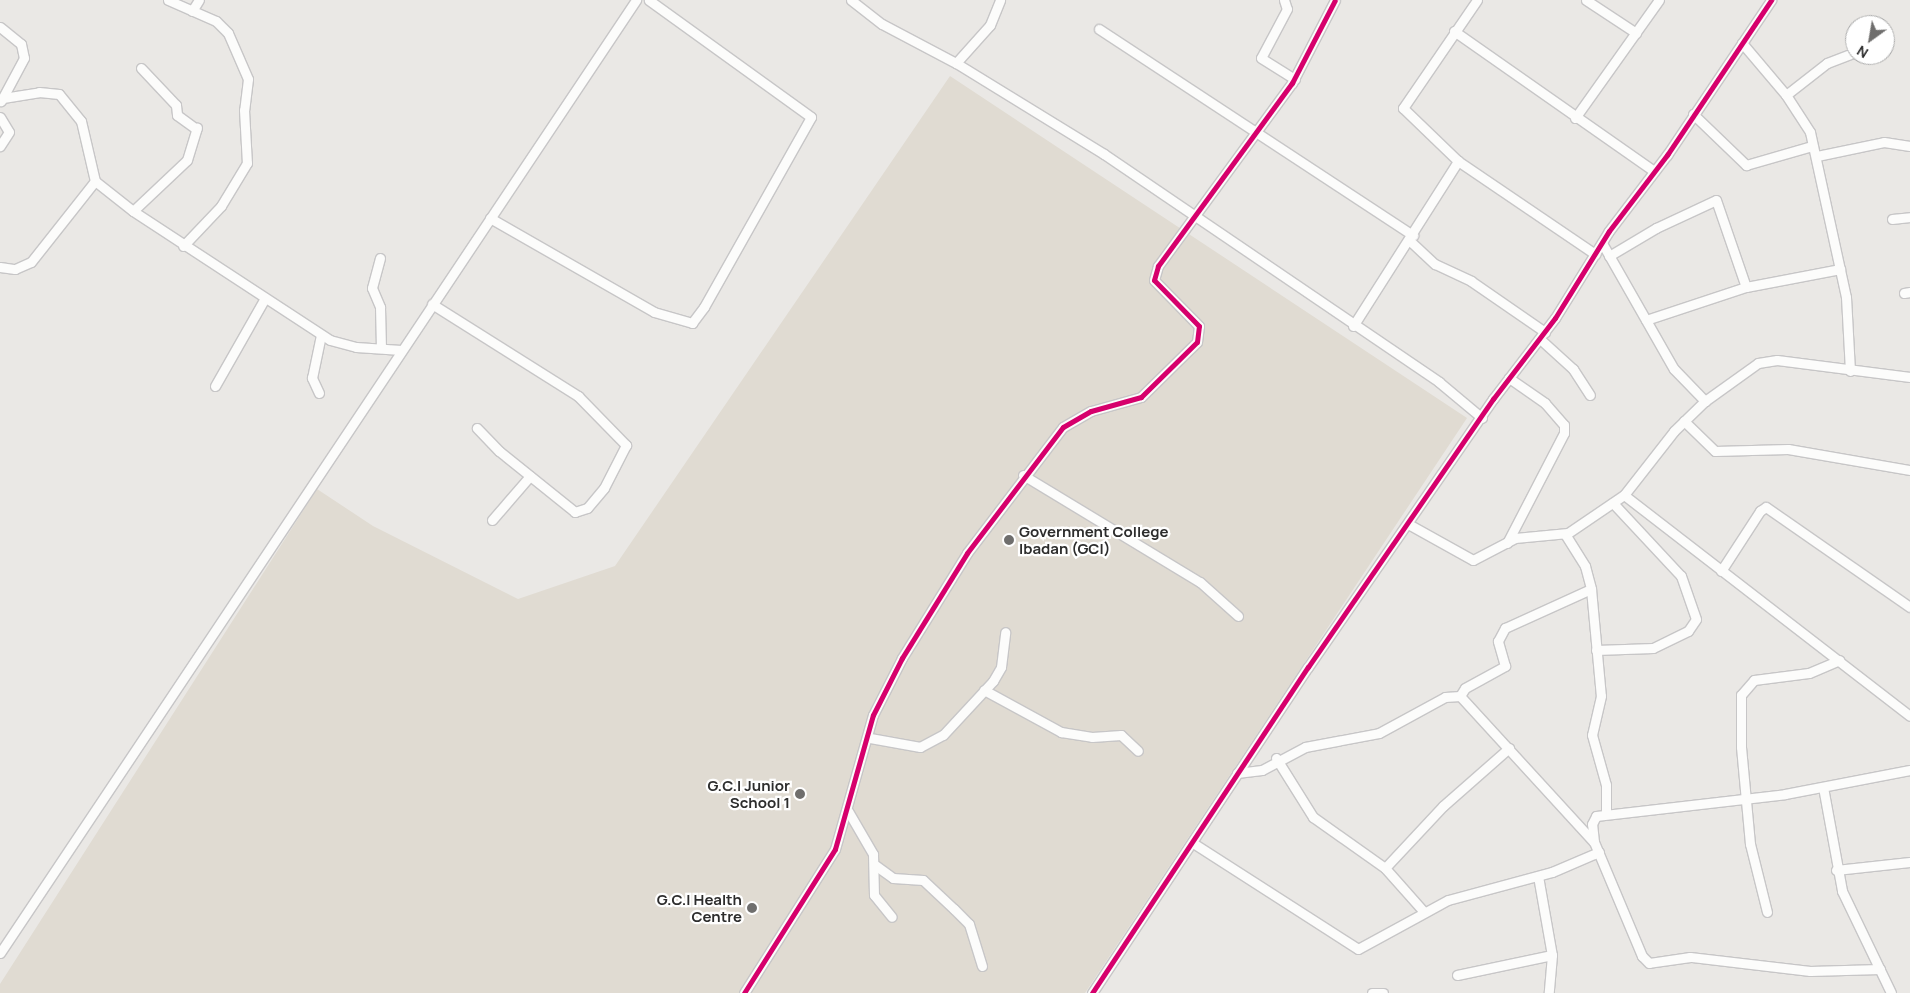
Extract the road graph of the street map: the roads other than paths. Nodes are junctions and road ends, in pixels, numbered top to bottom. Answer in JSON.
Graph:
{"nodes":[{"id":1,"x":168,"y":0,"type":"edge"},
{"id":2,"x":199,"y":0,"type":"edge"},
{"id":3,"x":636,"y":0,"type":"edge"},
{"id":4,"x":649,"y":0,"type":"edge"},
{"id":5,"x":851,"y":0,"type":"edge"},
{"id":6,"x":1284,"y":0,"type":"edge"},
{"id":7,"x":1335,"y":0,"type":"edge"},
{"id":8,"x":1477,"y":0,"type":"edge"},
{"id":9,"x":1586,"y":0,"type":"edge"},
{"id":10,"x":1659,"y":0,"type":"edge"},
{"id":11,"x":1771,"y":0,"type":"edge"},
{"id":12,"x":998,"y":1,"type":"edge"},
{"id":13,"x":192,"y":10,"type":"junction"},
{"id":14,"x":0,"y":27,"type":"edge"},
{"id":15,"x":1099,"y":29,"type":"dead end"},
{"id":16,"x":1454,"y":31,"type":"junction"},
{"id":17,"x":1636,"y":33,"type":"junction"},
{"id":18,"x":1742,"y":43,"type":"junction"},
{"id":19,"x":1845,"y":56,"type":"edge"},
{"id":20,"x":956,"y":63,"type":"junction"},
{"id":21,"x":141,"y":68,"type":"dead end"},
{"id":22,"x":1295,"y":79,"type":"junction"},
{"id":23,"x":1786,"y":95,"type":"junction"},
{"id":24,"x":1,"y":100,"type":"edge"},
{"id":25,"x":1693,"y":114,"type":"junction"},
{"id":26,"x":0,"y":117,"type":"edge"},
{"id":27,"x":1575,"y":118,"type":"junction"},
{"id":28,"x":1254,"y":130,"type":"junction"},
{"id":29,"x":0,"y":146,"type":"edge"},
{"id":30,"x":1812,"y":146,"type":"junction"},
{"id":31,"x":1910,"y":146,"type":"edge"},
{"id":32,"x":1817,"y":156,"type":"junction"},
{"id":33,"x":1458,"y":161,"type":"junction"},
{"id":34,"x":1654,"y":172,"type":"junction"},
{"id":35,"x":95,"y":181,"type":"junction"},
{"id":36,"x":133,"y":211,"type":"junction"},
{"id":37,"x":1195,"y":214,"type":"junction"},
{"id":38,"x":1910,"y":217,"type":"edge"},
{"id":39,"x":490,"y":218,"type":"junction"},
{"id":40,"x":1892,"y":219,"type":"dead end"},
{"id":41,"x":1411,"y":238,"type":"junction"},
{"id":42,"x":1602,"y":243,"type":"junction"},
{"id":43,"x":184,"y":246,"type":"junction"},
{"id":44,"x":1595,"y":254,"type":"junction"},
{"id":45,"x":1610,"y":256,"type":"junction"},
{"id":46,"x":380,"y":258,"type":"dead end"},
{"id":47,"x":0,"y":267,"type":"edge"},
{"id":48,"x":1840,"y":269,"type":"junction"},
{"id":49,"x":1746,"y":287,"type":"junction"},
{"id":50,"x":265,"y":298,"type":"junction"},
{"id":51,"x":432,"y":304,"type":"junction"},
{"id":52,"x":1646,"y":320,"type":"junction"},
{"id":53,"x":1353,"y":326,"type":"junction"},
{"id":54,"x":321,"y":335,"type":"junction"},
{"id":55,"x":1543,"y":335,"type":"junction"},
{"id":56,"x":380,"y":347,"type":"junction"},
{"id":57,"x":401,"y":350,"type":"junction"},
{"id":58,"x":1850,"y":371,"type":"junction"},
{"id":59,"x":1910,"y":377,"type":"edge"},
{"id":60,"x":1510,"y":378,"type":"junction"},
{"id":61,"x":215,"y":386,"type":"dead end"},
{"id":62,"x":319,"y":393,"type":"dead end"},
{"id":63,"x":1590,"y":395,"type":"dead end"},
{"id":64,"x":1705,"y":401,"type":"junction"},
{"id":65,"x":1482,"y":418,"type":"junction"},
{"id":66,"x":1684,"y":421,"type":"junction"},
{"id":67,"x":477,"y":428,"type":"dead end"},
{"id":68,"x":1910,"y":470,"type":"edge"},
{"id":69,"x":1023,"y":474,"type":"junction"},
{"id":70,"x":530,"y":476,"type":"junction"},
{"id":71,"x":1624,"y":495,"type":"junction"},
{"id":72,"x":1613,"y":503,"type":"junction"},
{"id":73,"x":492,"y":520,"type":"dead end"},
{"id":74,"x":1410,"y":525,"type":"junction"},
{"id":75,"x":1565,"y":534,"type":"junction"},
{"id":76,"x":1507,"y":544,"type":"junction"},
{"id":77,"x":1721,"y":571,"type":"junction"},
{"id":78,"x":1590,"y":589,"type":"junction"},
{"id":79,"x":1910,"y":607,"type":"edge"},
{"id":80,"x":1238,"y":616,"type":"dead end"},
{"id":81,"x":1005,"y":632,"type":"dead end"},
{"id":82,"x":1596,"y":650,"type":"junction"},
{"id":83,"x":1839,"y":660,"type":"junction"},
{"id":84,"x":984,"y":690,"type":"junction"},
{"id":85,"x":1460,"y":696,"type":"junction"},
{"id":86,"x":1910,"y":716,"type":"edge"},
{"id":87,"x":870,"y":738,"type":"junction"},
{"id":88,"x":1509,"y":748,"type":"junction"},
{"id":89,"x":1138,"y":751,"type":"dead end"},
{"id":90,"x":1276,"y":758,"type":"junction"},
{"id":91,"x":1910,"y":770,"type":"edge"},
{"id":92,"x":1237,"y":773,"type":"junction"},
{"id":93,"x":1823,"y":787,"type":"junction"},
{"id":94,"x":1747,"y":799,"type":"junction"},
{"id":95,"x":848,"y":811,"type":"junction"},
{"id":96,"x":1606,"y":814,"type":"junction"},
{"id":97,"x":1594,"y":842,"type":"junction"},
{"id":98,"x":1193,"y":843,"type":"junction"},
{"id":99,"x":1599,"y":852,"type":"junction"},
{"id":100,"x":876,"y":865,"type":"junction"},
{"id":101,"x":1909,"y":866,"type":"edge"},
{"id":102,"x":1384,"y":868,"type":"junction"},
{"id":103,"x":1836,"y":870,"type":"junction"},
{"id":104,"x":1538,"y":876,"type":"junction"},
{"id":105,"x":1424,"y":912,"type":"junction"},
{"id":106,"x":1767,"y":912,"type":"dead end"},
{"id":107,"x":892,"y":917,"type":"dead end"},
{"id":108,"x":0,"y":953,"type":"edge"},
{"id":109,"x":1552,"y":954,"type":"junction"},
{"id":110,"x":982,"y":966,"type":"dead end"},
{"id":111,"x":1880,"y":969,"type":"junction"},
{"id":112,"x":1457,"y":975,"type":"dead end"},
{"id":113,"x":744,"y":993,"type":"edge"},
{"id":114,"x":1092,"y":993,"type":"edge"},
{"id":115,"x":1372,"y":993,"type":"edge"},
{"id":116,"x":1383,"y":993,"type":"edge"},
{"id":117,"x":1549,"y":993,"type":"edge"},
{"id":118,"x":1891,"y":993,"type":"edge"}],
"edges":[{"from":1,"to":13,"type":"street"},
{"from":2,"to":13,"type":"street"},
{"from":3,"to":39,"type":"street"},
{"from":4,"to":39,"type":"street"},
{"from":5,"to":20,"type":"street"},
{"from":6,"to":22,"type":"street"},
{"from":7,"to":22,"type":"street"},
{"from":8,"to":16,"type":"street"},
{"from":9,"to":17,"type":"street"},
{"from":10,"to":17,"type":"street"},
{"from":11,"to":18,"type":"street"},
{"from":12,"to":20,"type":"street"},
{"from":13,"to":43,"type":"street"},
{"from":14,"to":24,"type":"street"},
{"from":15,"to":28,"type":"street"},
{"from":16,"to":27,"type":"street"},
{"from":16,"to":33,"type":"street"},
{"from":17,"to":27,"type":"street"},
{"from":18,"to":23,"type":"street"},
{"from":18,"to":25,"type":"street"},
{"from":19,"to":23,"type":"street"},
{"from":20,"to":37,"type":"street"},
{"from":21,"to":36,"type":"street"},
{"from":22,"to":28,"type":"street"},
{"from":23,"to":30,"type":"street"},
{"from":24,"to":35,"type":"street"},
{"from":25,"to":30,"type":"street"},
{"from":25,"to":34,"type":"street"},
{"from":26,"to":29,"type":"street"},
{"from":27,"to":34,"type":"street"},
{"from":28,"to":37,"type":"street"},
{"from":28,"to":41,"type":"street"},
{"from":30,"to":32,"type":"street"},
{"from":31,"to":32,"type":"street"},
{"from":32,"to":48,"type":"street"},
{"from":33,"to":41,"type":"street"},
{"from":33,"to":44,"type":"street"},
{"from":34,"to":42,"type":"street"},
{"from":35,"to":36,"type":"street"},
{"from":35,"to":47,"type":"street"},
{"from":36,"to":43,"type":"street"},
{"from":37,"to":53,"type":"street"},
{"from":37,"to":69,"type":"street"},
{"from":38,"to":40,"type":"street"},
{"from":39,"to":51,"type":"street"},
{"from":41,"to":53,"type":"street"},
{"from":41,"to":55,"type":"street"},
{"from":42,"to":44,"type":"street"},
{"from":42,"to":45,"type":"street"},
{"from":43,"to":50,"type":"street"},
{"from":44,"to":55,"type":"street"},
{"from":45,"to":49,"type":"street"},
{"from":45,"to":52,"type":"street"},
{"from":46,"to":56,"type":"street"},
{"from":48,"to":49,"type":"street"},
{"from":48,"to":58,"type":"street"},
{"from":49,"to":52,"type":"street"},
{"from":50,"to":54,"type":"street"},
{"from":50,"to":61,"type":"street"},
{"from":51,"to":57,"type":"street"},
{"from":51,"to":70,"type":"street"},
{"from":52,"to":64,"type":"street"},
{"from":53,"to":65,"type":"street"},
{"from":54,"to":56,"type":"street"},
{"from":54,"to":62,"type":"street"},
{"from":55,"to":60,"type":"street"},
{"from":55,"to":63,"type":"street"},
{"from":56,"to":57,"type":"street"},
{"from":57,"to":108,"type":"street"},
{"from":58,"to":59,"type":"street"},
{"from":58,"to":64,"type":"street"},
{"from":60,"to":65,"type":"street"},
{"from":60,"to":76,"type":"street"},
{"from":64,"to":66,"type":"street"},
{"from":65,"to":74,"type":"street"},
{"from":66,"to":68,"type":"street"},
{"from":66,"to":71,"type":"street"},
{"from":67,"to":70,"type":"street"},
{"from":69,"to":80,"type":"street"},
{"from":69,"to":87,"type":"street"},
{"from":70,"to":73,"type":"street"},
{"from":71,"to":72,"type":"street"},
{"from":71,"to":77,"type":"street"},
{"from":72,"to":75,"type":"street"},
{"from":72,"to":82,"type":"street"},
{"from":74,"to":76,"type":"street"},
{"from":74,"to":92,"type":"street"},
{"from":75,"to":76,"type":"street"},
{"from":75,"to":78,"type":"street"},
{"from":77,"to":79,"type":"street"},
{"from":77,"to":83,"type":"street"},
{"from":78,"to":82,"type":"street"},
{"from":78,"to":85,"type":"street"},
{"from":81,"to":84,"type":"street"},
{"from":82,"to":96,"type":"street"},
{"from":83,"to":86,"type":"street"},
{"from":83,"to":94,"type":"street"},
{"from":84,"to":87,"type":"street"},
{"from":84,"to":89,"type":"street"},
{"from":85,"to":88,"type":"street"},
{"from":85,"to":90,"type":"street"},
{"from":87,"to":95,"type":"street"},
{"from":88,"to":97,"type":"street"},
{"from":88,"to":102,"type":"street"},
{"from":90,"to":92,"type":"street"},
{"from":90,"to":102,"type":"street"},
{"from":91,"to":93,"type":"street"},
{"from":92,"to":98,"type":"street"},
{"from":93,"to":94,"type":"street"},
{"from":93,"to":103,"type":"street"},
{"from":94,"to":96,"type":"street"},
{"from":94,"to":106,"type":"street"},
{"from":95,"to":100,"type":"street"},
{"from":95,"to":113,"type":"street"},
{"from":96,"to":97,"type":"street"},
{"from":97,"to":99,"type":"street"},
{"from":98,"to":105,"type":"street"},
{"from":98,"to":114,"type":"street"},
{"from":99,"to":104,"type":"street"},
{"from":99,"to":111,"type":"street"},
{"from":100,"to":107,"type":"street"},
{"from":100,"to":110,"type":"street"},
{"from":101,"to":103,"type":"street"},
{"from":102,"to":105,"type":"street"},
{"from":103,"to":111,"type":"street"},
{"from":104,"to":105,"type":"street"},
{"from":104,"to":109,"type":"street"},
{"from":109,"to":112,"type":"street"},
{"from":109,"to":117,"type":"street"},
{"from":111,"to":118,"type":"street"},
{"from":115,"to":116,"type":"street"}]}
